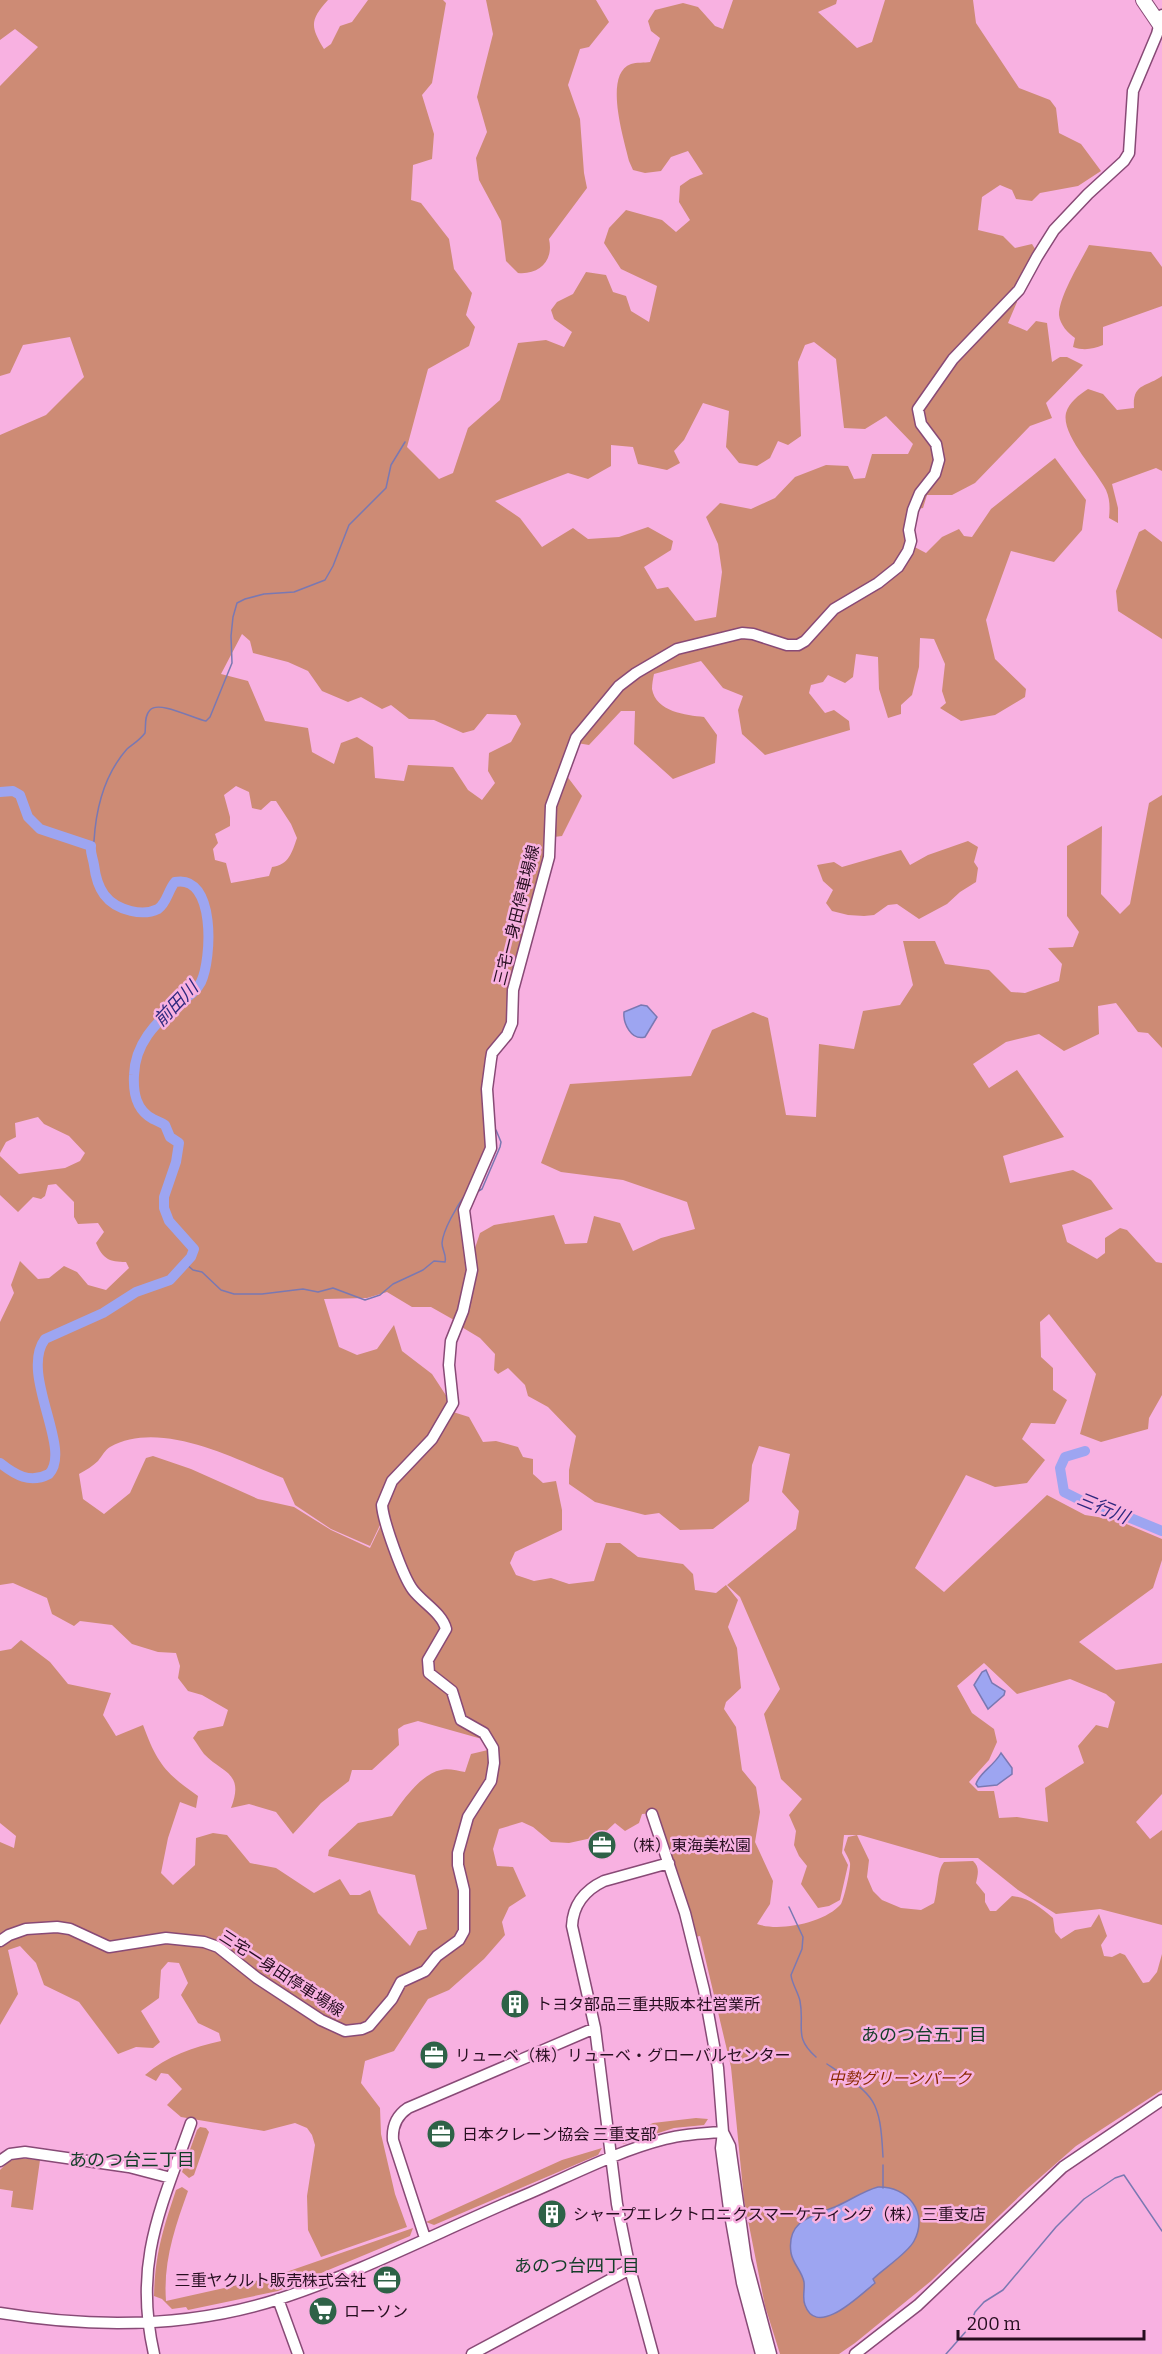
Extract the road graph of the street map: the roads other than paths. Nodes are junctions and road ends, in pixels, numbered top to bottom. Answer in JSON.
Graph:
{"nodes":[{"id":1,"x":1143,"y":0,"type":"edge"},
{"id":2,"x":1161,"y":22,"type":"edge"},
{"id":3,"x":652,"y":1814,"type":"dead end"},
{"id":4,"x":669,"y":1863,"type":"junction"},
{"id":5,"x":0,"y":1941,"type":"edge"},
{"id":6,"x":595,"y":2028,"type":"junction"},
{"id":7,"x":1162,"y":2100,"type":"edge"},
{"id":8,"x":191,"y":2123,"type":"dead end"},
{"id":9,"x":723,"y":2132,"type":"junction"},
{"id":10,"x":611,"y":2159,"type":"junction"},
{"id":11,"x":0,"y":2161,"type":"edge"},
{"id":12,"x":171,"y":2178,"type":"junction"},
{"id":13,"x":425,"y":2238,"type":"junction"},
{"id":14,"x":630,"y":2269,"type":"junction"},
{"id":15,"x":278,"y":2299,"type":"junction"},
{"id":16,"x":0,"y":2313,"type":"edge"},
{"id":17,"x":147,"y":2323,"type":"junction"},
{"id":18,"x":154,"y":2354,"type":"edge"},
{"id":19,"x":298,"y":2354,"type":"edge"},
{"id":20,"x":472,"y":2354,"type":"edge"},
{"id":21,"x":653,"y":2354,"type":"edge"},
{"id":22,"x":760,"y":2354,"type":"edge"},
{"id":23,"x":771,"y":2354,"type":"edge"},
{"id":24,"x":855,"y":2354,"type":"edge"}],
"edges":[{"from":1,"to":2,"type":"highway"},
{"from":2,"to":5,"type":"main road","name":"三宅一身田停車場線"},
{"from":3,"to":4,"type":"main road"},
{"from":4,"to":6,"type":"main road"},
{"from":4,"to":9,"type":"main road"},
{"from":6,"to":10,"type":"main road"},
{"from":6,"to":13,"type":"main road"},
{"from":7,"to":24,"type":"main road"},
{"from":8,"to":12,"type":"main road"},
{"from":9,"to":10,"type":"main road"},
{"from":9,"to":22,"type":"main road"},
{"from":9,"to":23,"type":"main road"},
{"from":10,"to":13,"type":"main road"},
{"from":10,"to":14,"type":"main road"},
{"from":11,"to":12,"type":"main road"},
{"from":12,"to":17,"type":"main road"},
{"from":13,"to":15,"type":"main road"},
{"from":14,"to":20,"type":"main road"},
{"from":14,"to":21,"type":"main road"},
{"from":15,"to":17,"type":"main road"},
{"from":15,"to":19,"type":"main road"},
{"from":16,"to":17,"type":"main road"},
{"from":17,"to":18,"type":"main road"}]}
